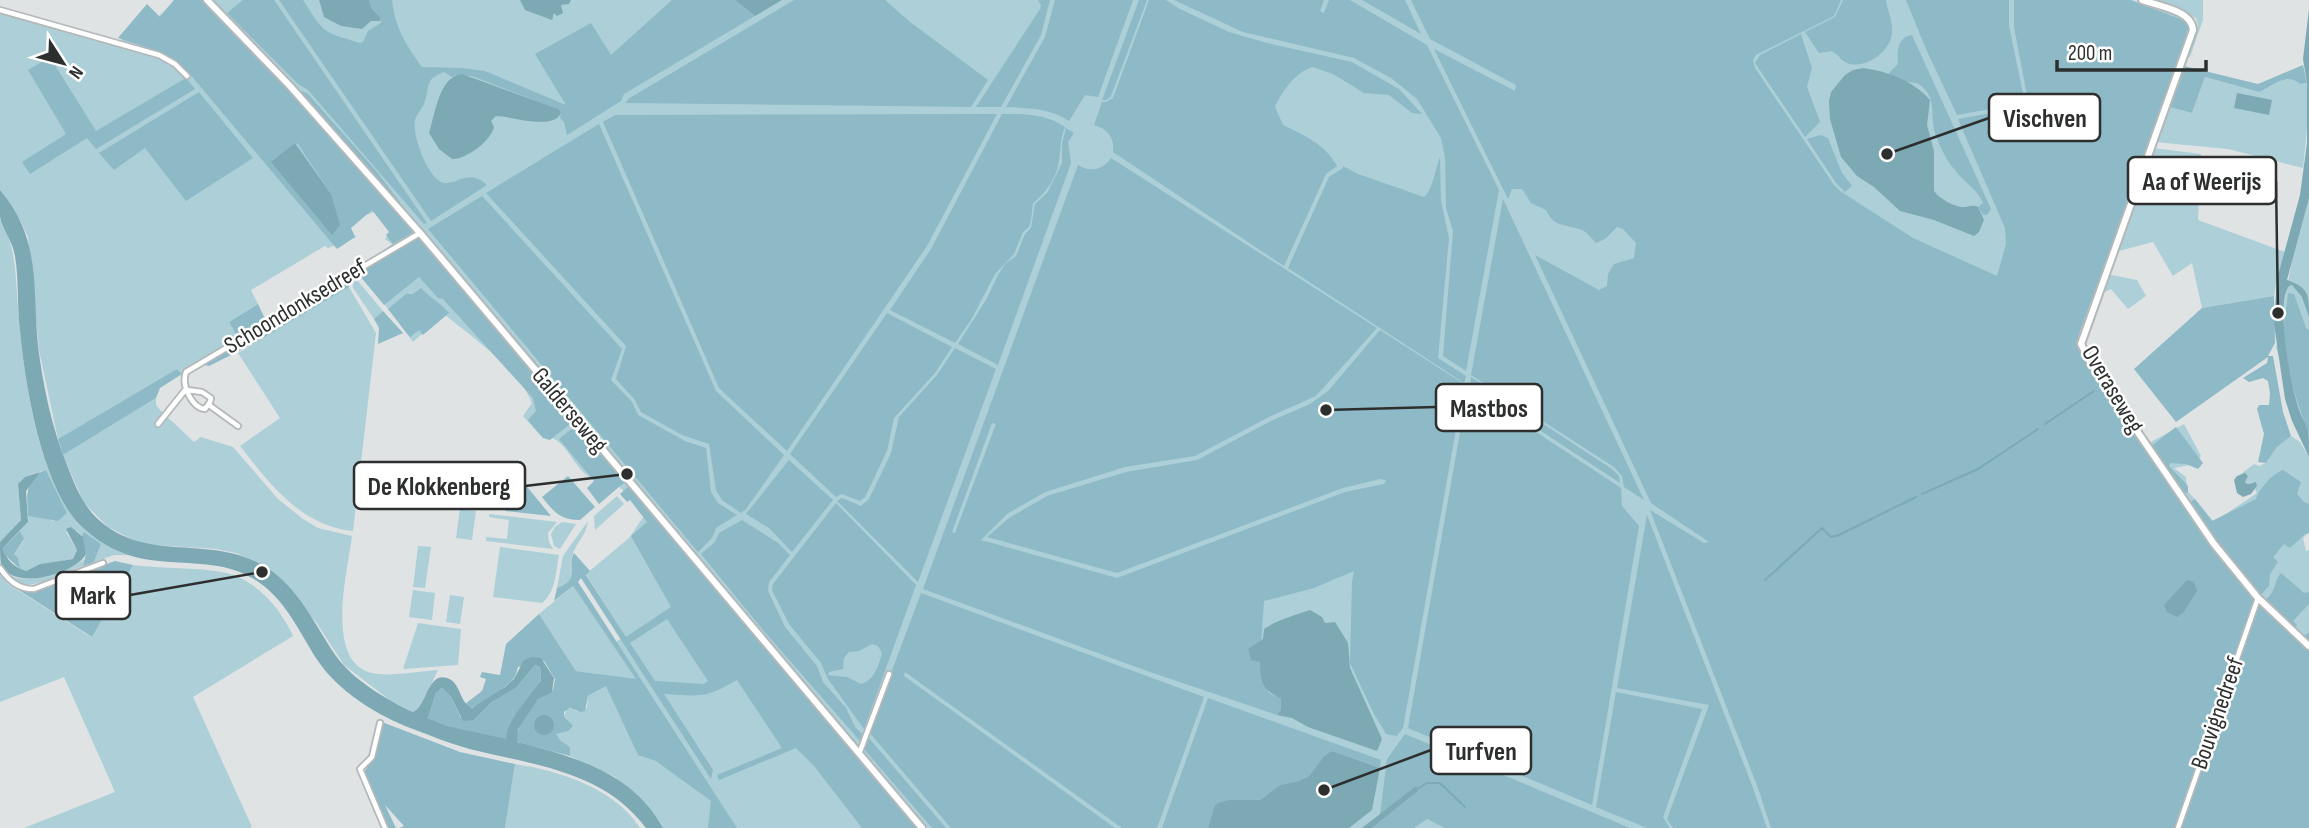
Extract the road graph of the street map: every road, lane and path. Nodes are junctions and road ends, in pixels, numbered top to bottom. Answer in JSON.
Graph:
{"nodes":[{"id":1,"x":207,"y":0,"type":"edge"},
{"id":2,"x":2142,"y":0,"type":"edge"},
{"id":3,"x":0,"y":10,"type":"edge"},
{"id":4,"x":187,"y":76,"type":"dead end"},
{"id":5,"x":420,"y":233,"type":"junction"},
{"id":6,"x":187,"y":389,"type":"junction"},
{"id":7,"x":209,"y":405,"type":"junction"},
{"id":8,"x":158,"y":424,"type":"dead end"},
{"id":9,"x":238,"y":426,"type":"dead end"},
{"id":10,"x":103,"y":563,"type":"dead end"},
{"id":11,"x":0,"y":568,"type":"edge"},
{"id":12,"x":2258,"y":598,"type":"junction"},
{"id":13,"x":2309,"y":646,"type":"edge"},
{"id":14,"x":889,"y":674,"type":"dead end"},
{"id":15,"x":380,"y":723,"type":"dead end"},
{"id":16,"x":859,"y":754,"type":"junction"},
{"id":17,"x":385,"y":828,"type":"edge"},
{"id":18,"x":922,"y":828,"type":"edge"},
{"id":19,"x":2178,"y":828,"type":"edge"}],
"edges":[{"from":1,"to":5,"type":"street","name":"Galderseweg"},
{"from":2,"to":12,"type":"street","name":"Overaseweg"},
{"from":3,"to":4,"type":"street"},
{"from":5,"to":6,"type":"street","name":"Schoondonksedreef"},
{"from":5,"to":16,"type":"street","name":"Galderseweg"},
{"from":6,"to":7,"type":"street"},
{"from":6,"to":7,"type":"street"},
{"from":6,"to":8,"type":"street","name":"Schoondonksedreef"},
{"from":7,"to":9,"type":"street"},
{"from":10,"to":11,"type":"street"},
{"from":12,"to":13,"type":"street","name":"Overaseweg"},
{"from":12,"to":19,"type":"street","name":"Bouvignedreef"},
{"from":14,"to":16,"type":"street"},
{"from":15,"to":17,"type":"street"},
{"from":16,"to":18,"type":"street","name":"Galderseweg"}]}
